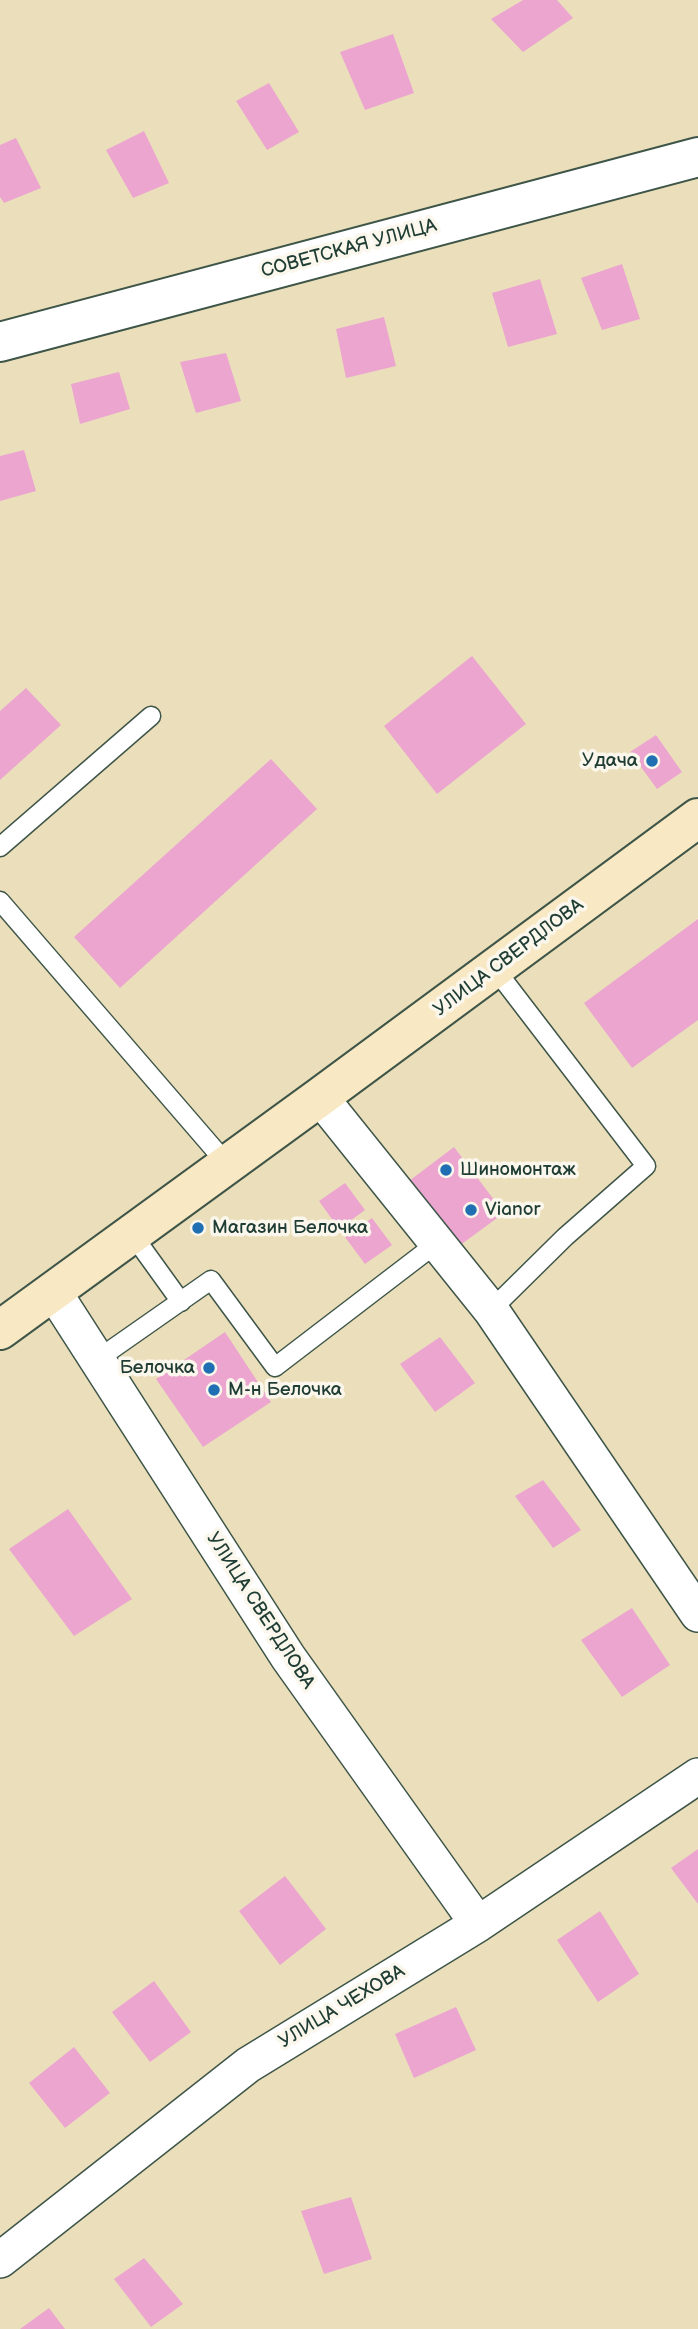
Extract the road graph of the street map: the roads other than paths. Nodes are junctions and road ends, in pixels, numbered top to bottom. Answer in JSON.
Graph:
{"nodes":[{"id":1,"x":698,"y":157,"type":"edge"},
{"id":2,"x":0,"y":342,"type":"edge"},
{"id":3,"x":152,"y":716,"type":"dead end"},
{"id":4,"x":698,"y":818,"type":"edge"},
{"id":5,"x":0,"y":847,"type":"edge"},
{"id":6,"x":0,"y":901,"type":"edge"},
{"id":7,"x":495,"y":969,"type":"junction"},
{"id":8,"x":320,"y":1097,"type":"junction"},
{"id":9,"x":227,"y":1164,"type":"junction"},
{"id":10,"x":132,"y":1234,"type":"junction"},
{"id":11,"x":437,"y":1243,"type":"junction"},
{"id":12,"x":53,"y":1291,"type":"junction"},
{"id":13,"x":181,"y":1302,"type":"junction"},
{"id":14,"x":491,"y":1310,"type":"junction"},
{"id":15,"x":0,"y":1330,"type":"edge"},
{"id":16,"x":98,"y":1359,"type":"junction"},
{"id":17,"x":698,"y":1614,"type":"edge"},
{"id":18,"x":698,"y":1776,"type":"edge"},
{"id":19,"x":478,"y":1924,"type":"junction"},
{"id":20,"x":0,"y":2260,"type":"edge"}],
"edges":[{"from":1,"to":2,"type":"street","name":"СОВЕТСКАЯ УЛИЦА"},
{"from":3,"to":5,"type":"lane"},
{"from":4,"to":7,"type":"main road","name":"УЛИЦА СВЕРДЛОВА"},
{"from":6,"to":9,"type":"lane"},
{"from":7,"to":8,"type":"main road","name":"УЛИЦА СВЕРДЛОВА"},
{"from":7,"to":14,"type":"lane"},
{"from":8,"to":9,"type":"main road","name":"УЛИЦА СВЕРДЛОВА"},
{"from":8,"to":11,"type":"street"},
{"from":9,"to":10,"type":"main road","name":"УЛИЦА СВЕРДЛОВА"},
{"from":10,"to":12,"type":"main road","name":"УЛИЦА СВЕРДЛОВА"},
{"from":10,"to":13,"type":"lane"},
{"from":11,"to":13,"type":"lane"},
{"from":11,"to":14,"type":"street"},
{"from":12,"to":15,"type":"main road","name":"УЛИЦА СВЕРДЛОВА"},
{"from":12,"to":16,"type":"street","name":"УЛИЦА СВЕРДЛОВА"},
{"from":13,"to":16,"type":"lane"},
{"from":14,"to":17,"type":"street"},
{"from":16,"to":19,"type":"street","name":"УЛИЦА СВЕРДЛОВА"},
{"from":18,"to":19,"type":"street","name":"УЛИЦА ЧЕХОВА"},
{"from":19,"to":20,"type":"street","name":"УЛИЦА ЧЕХОВА"}]}
